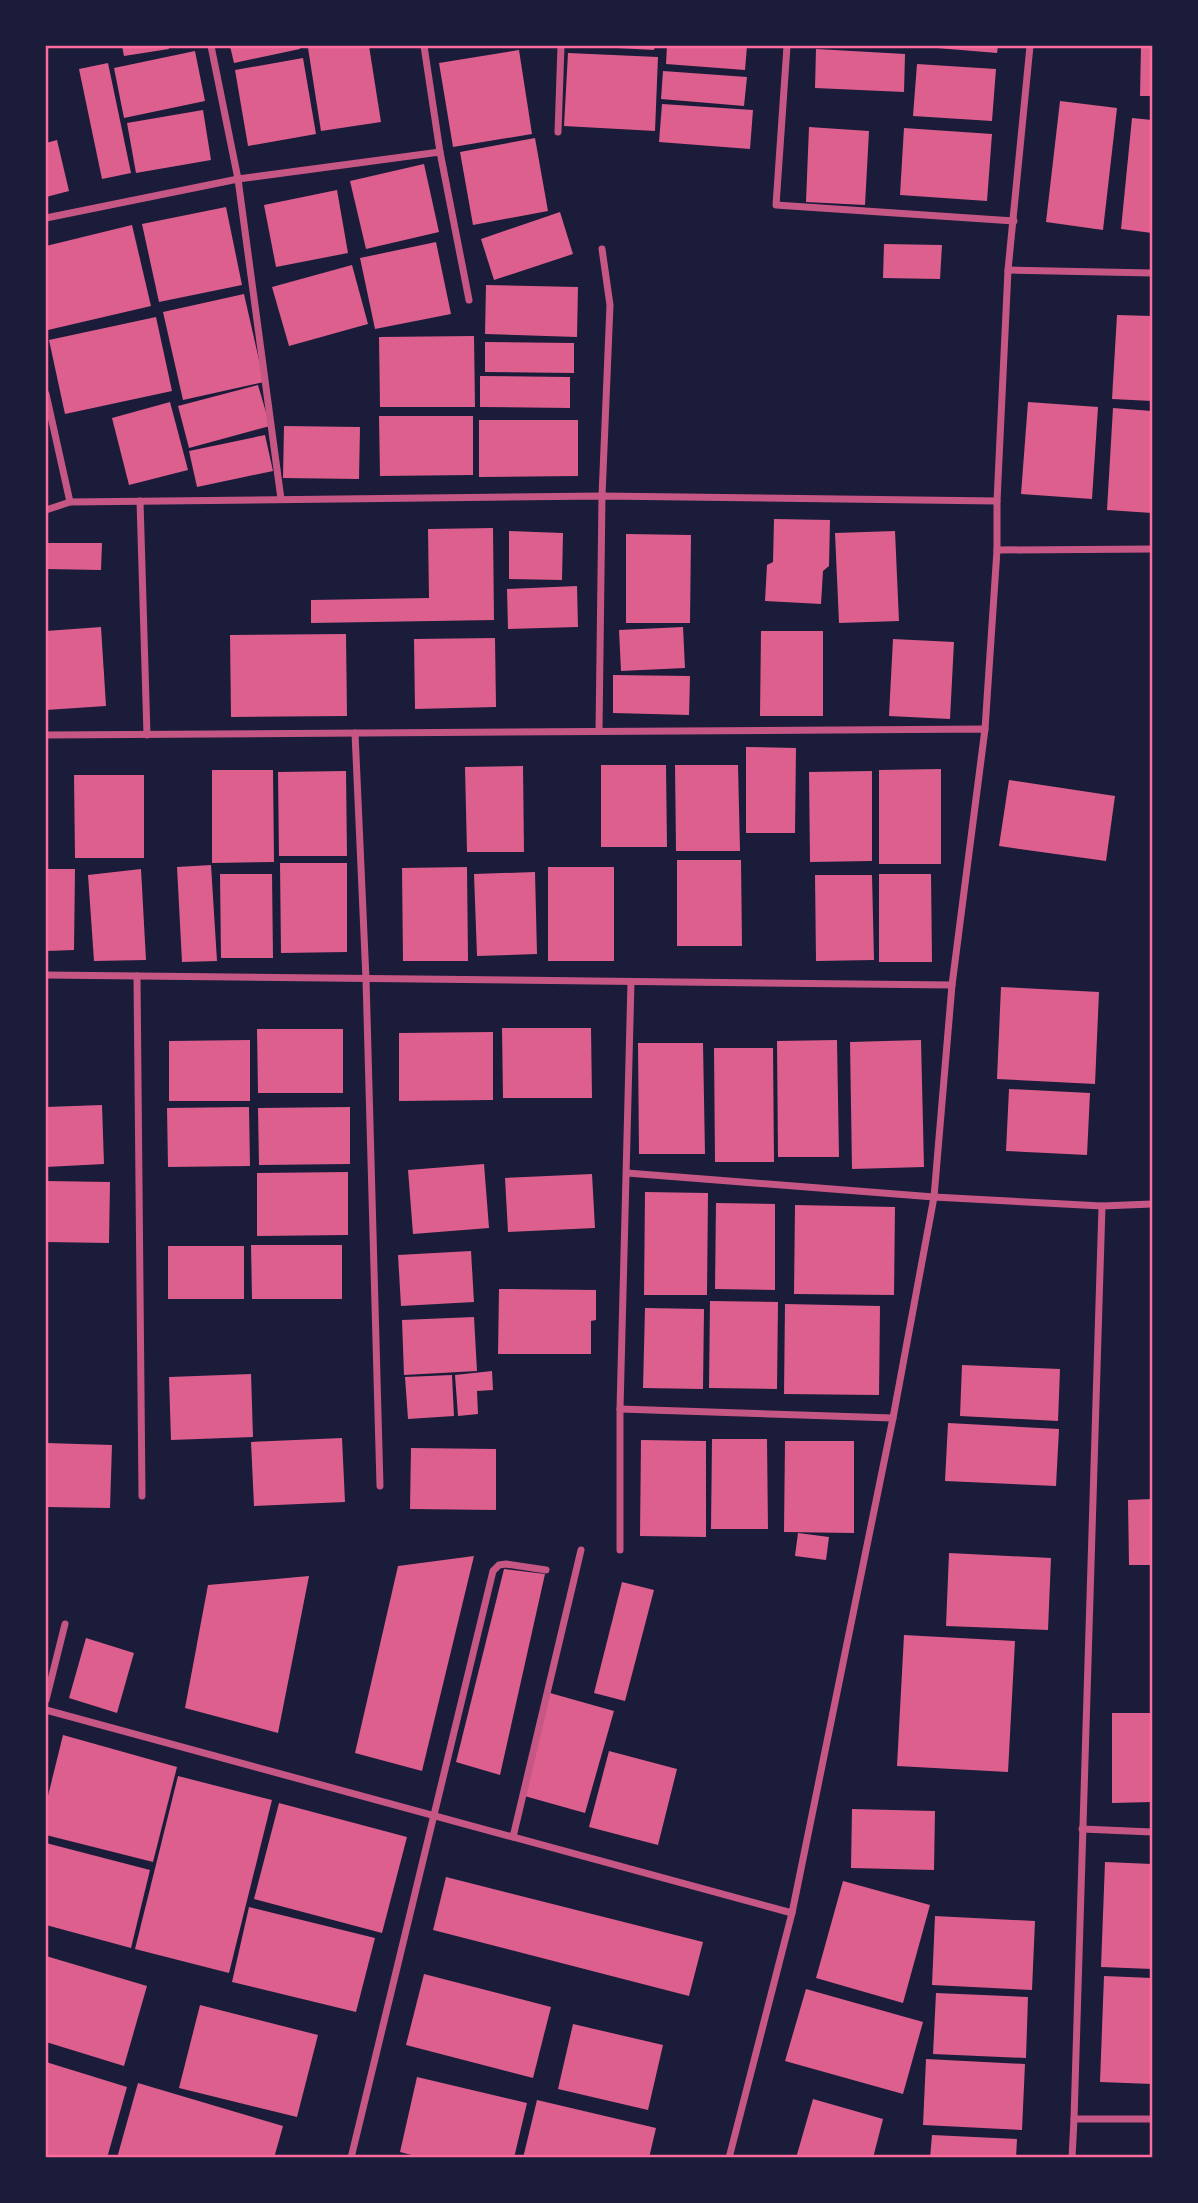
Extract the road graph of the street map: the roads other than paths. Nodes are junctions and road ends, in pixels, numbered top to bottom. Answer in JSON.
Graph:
{"nodes":[{"id":1,"x":211,"y":46,"type":"edge"},
{"id":2,"x":424,"y":46,"type":"edge"},
{"id":3,"x":561,"y":46,"type":"edge"},
{"id":4,"x":787,"y":46,"type":"edge"},
{"id":5,"x":1030,"y":46,"type":"edge"},
{"id":6,"x":558,"y":132,"type":"dead end"},
{"id":7,"x":440,"y":152,"type":"junction"},
{"id":8,"x":238,"y":179,"type":"junction"},
{"id":9,"x":46,"y":218,"type":"edge"},
{"id":10,"x":1014,"y":221,"type":"junction"},
{"id":11,"x":602,"y":249,"type":"dead end"},
{"id":12,"x":1008,"y":270,"type":"junction"},
{"id":13,"x":1153,"y":273,"type":"edge"},
{"id":14,"x":469,"y":300,"type":"dead end"},
{"id":15,"x":46,"y":394,"type":"edge"},
{"id":16,"x":603,"y":496,"type":"junction"},
{"id":17,"x":281,"y":499,"type":"junction"},
{"id":18,"x":140,"y":501,"type":"junction"},
{"id":19,"x":997,"y":501,"type":"junction"},
{"id":20,"x":70,"y":502,"type":"junction"},
{"id":21,"x":46,"y":510,"type":"edge"},
{"id":22,"x":1153,"y":549,"type":"edge"},
{"id":23,"x":997,"y":550,"type":"junction"},
{"id":24,"x":985,"y":729,"type":"junction"},
{"id":25,"x":598,"y":731,"type":"junction"},
{"id":26,"x":355,"y":733,"type":"junction"},
{"id":27,"x":46,"y":735,"type":"edge"},
{"id":28,"x":147,"y":735,"type":"junction"},
{"id":29,"x":46,"y":975,"type":"edge"},
{"id":30,"x":137,"y":976,"type":"junction"},
{"id":31,"x":366,"y":979,"type":"junction"},
{"id":32,"x":631,"y":982,"type":"junction"},
{"id":33,"x":953,"y":985,"type":"junction"},
{"id":34,"x":627,"y":1173,"type":"junction"},
{"id":35,"x":934,"y":1196,"type":"junction"},
{"id":36,"x":1153,"y":1204,"type":"edge"},
{"id":37,"x":1102,"y":1206,"type":"junction"},
{"id":38,"x":620,"y":1409,"type":"junction"},
{"id":39,"x":893,"y":1418,"type":"junction"},
{"id":40,"x":380,"y":1486,"type":"dead end"},
{"id":41,"x":142,"y":1496,"type":"dead end"},
{"id":42,"x":581,"y":1550,"type":"dead end"},
{"id":43,"x":620,"y":1550,"type":"dead end"},
{"id":44,"x":546,"y":1570,"type":"dead end"},
{"id":45,"x":65,"y":1624,"type":"dead end"},
{"id":46,"x":46,"y":1700,"type":"edge"},
{"id":47,"x":46,"y":1710,"type":"edge"},
{"id":48,"x":434,"y":1815,"type":"junction"},
{"id":49,"x":1082,"y":1829,"type":"junction"},
{"id":50,"x":1153,"y":1832,"type":"edge"},
{"id":51,"x":513,"y":1837,"type":"junction"},
{"id":52,"x":792,"y":1913,"type":"junction"},
{"id":53,"x":1074,"y":2119,"type":"junction"},
{"id":54,"x":1153,"y":2119,"type":"edge"},
{"id":55,"x":351,"y":2158,"type":"edge"},
{"id":56,"x":729,"y":2158,"type":"edge"},
{"id":57,"x":1072,"y":2158,"type":"edge"}],
"edges":[{"from":1,"to":8,"type":"street"},
{"from":2,"to":7,"type":"street"},
{"from":3,"to":6,"type":"street"},
{"from":4,"to":10,"type":"street"},
{"from":5,"to":10,"type":"street"},
{"from":7,"to":8,"type":"street"},
{"from":7,"to":14,"type":"street"},
{"from":8,"to":9,"type":"street"},
{"from":8,"to":17,"type":"street"},
{"from":10,"to":12,"type":"street"},
{"from":11,"to":16,"type":"street"},
{"from":12,"to":13,"type":"street"},
{"from":12,"to":19,"type":"street"},
{"from":15,"to":20,"type":"street"},
{"from":16,"to":17,"type":"street"},
{"from":16,"to":19,"type":"street"},
{"from":16,"to":25,"type":"street"},
{"from":17,"to":18,"type":"street"},
{"from":18,"to":20,"type":"street"},
{"from":18,"to":28,"type":"street"},
{"from":19,"to":23,"type":"street"},
{"from":20,"to":21,"type":"street"},
{"from":22,"to":23,"type":"street"},
{"from":23,"to":24,"type":"street"},
{"from":24,"to":25,"type":"street"},
{"from":24,"to":33,"type":"street"},
{"from":25,"to":26,"type":"street"},
{"from":26,"to":28,"type":"street"},
{"from":26,"to":31,"type":"street"},
{"from":27,"to":28,"type":"street"},
{"from":29,"to":30,"type":"street"},
{"from":30,"to":31,"type":"street"},
{"from":30,"to":41,"type":"street"},
{"from":31,"to":32,"type":"street"},
{"from":31,"to":40,"type":"street"},
{"from":32,"to":33,"type":"street"},
{"from":32,"to":34,"type":"street"},
{"from":33,"to":35,"type":"street"},
{"from":34,"to":35,"type":"street"},
{"from":34,"to":38,"type":"street"},
{"from":35,"to":37,"type":"street"},
{"from":35,"to":39,"type":"street"},
{"from":36,"to":37,"type":"street"},
{"from":37,"to":49,"type":"street"},
{"from":38,"to":39,"type":"street"},
{"from":38,"to":43,"type":"street"},
{"from":39,"to":52,"type":"street"},
{"from":42,"to":51,"type":"street"},
{"from":44,"to":48,"type":"street"},
{"from":45,"to":46,"type":"street"},
{"from":47,"to":48,"type":"street"},
{"from":48,"to":51,"type":"street"},
{"from":48,"to":55,"type":"street"},
{"from":49,"to":50,"type":"street"},
{"from":49,"to":53,"type":"street"},
{"from":51,"to":52,"type":"street"},
{"from":52,"to":56,"type":"street"},
{"from":53,"to":54,"type":"street"},
{"from":53,"to":57,"type":"street"}]}
